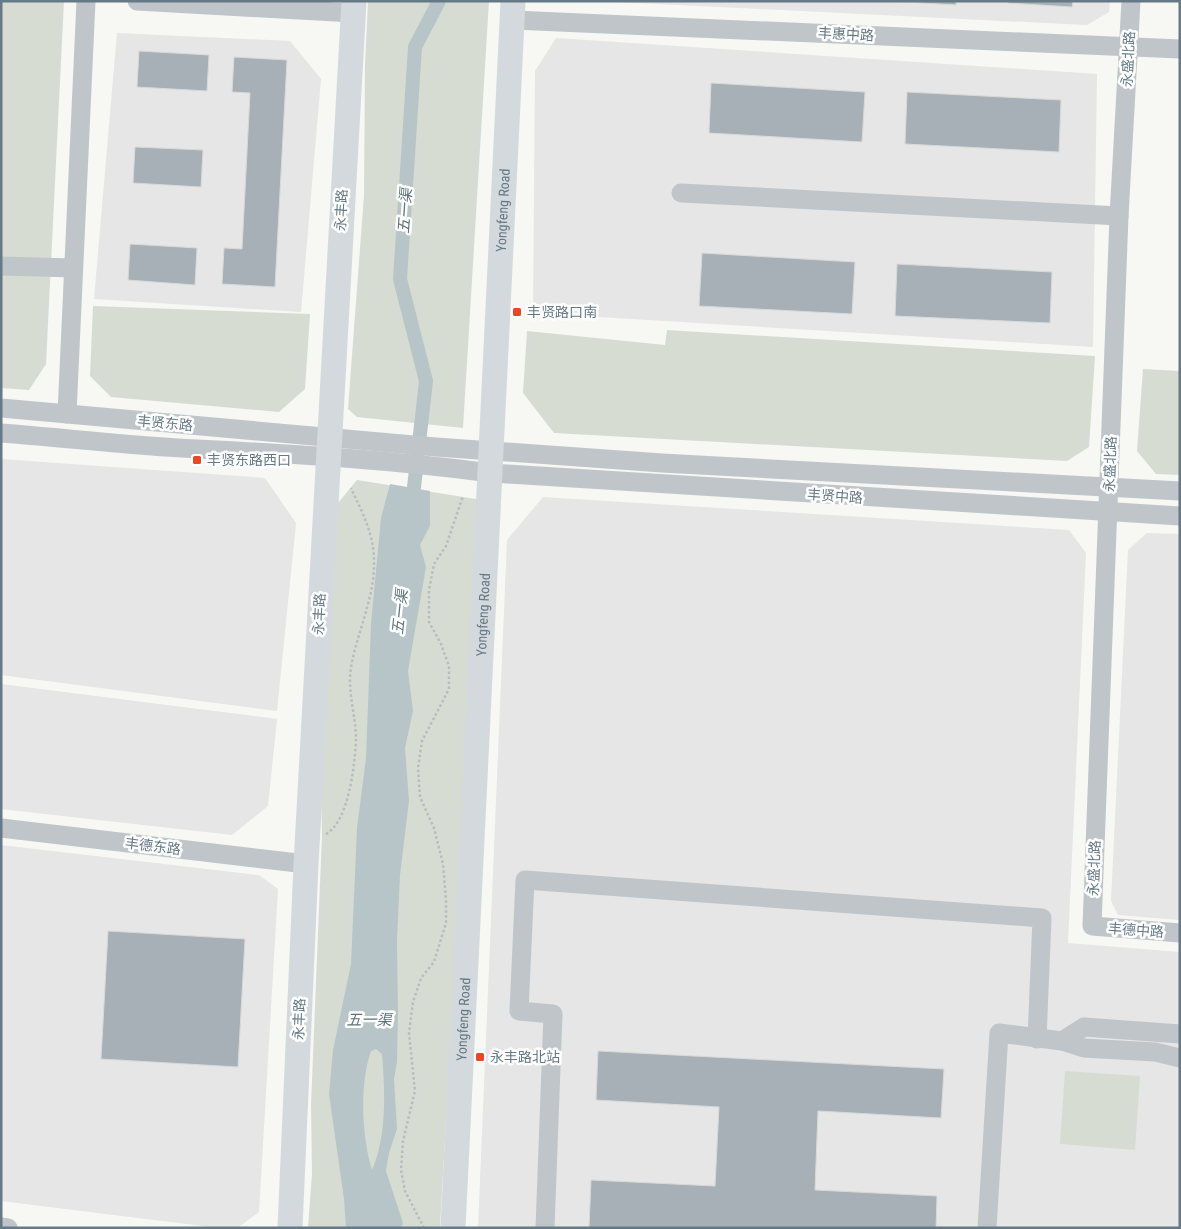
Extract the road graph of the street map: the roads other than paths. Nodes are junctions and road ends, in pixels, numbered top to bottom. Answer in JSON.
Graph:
{"nodes":[{"id":1,"x":86,"y":1,"type":"edge"},
{"id":2,"x":137,"y":1,"type":"edge"},
{"id":3,"x":1131,"y":1,"type":"edge"},
{"id":4,"x":353,"y":7,"type":"edge"},
{"id":5,"x":513,"y":10,"type":"edge"},
{"id":6,"x":1128,"y":47,"type":"junction"},
{"id":7,"x":1180,"y":49,"type":"edge"},
{"id":8,"x":681,"y":193,"type":"dead end"},
{"id":9,"x":1119,"y":216,"type":"junction"},
{"id":10,"x":1,"y":266,"type":"edge"},
{"id":11,"x":73,"y":268,"type":"junction"},
{"id":12,"x":1,"y":408,"type":"edge"},
{"id":13,"x":67,"y":414,"type":"junction"},
{"id":14,"x":1,"y":433,"type":"edge"},
{"id":15,"x":327,"y":447,"type":"junction"},
{"id":16,"x":491,"y":462,"type":"junction"},
{"id":17,"x":1109,"y":488,"type":"junction"},
{"id":18,"x":1180,"y":491,"type":"edge"},
{"id":19,"x":1108,"y":513,"type":"junction"},
{"id":20,"x":1180,"y":516,"type":"edge"},
{"id":21,"x":1,"y":828,"type":"edge"},
{"id":22,"x":306,"y":864,"type":"junction"},
{"id":23,"x":1092,"y":926,"type":"joint"},
{"id":24,"x":1180,"y":933,"type":"edge"},
{"id":25,"x":1180,"y":1034,"type":"edge"},
{"id":26,"x":1037,"y":1038,"type":"junction"},
{"id":27,"x":1062,"y":1041,"type":"junction"},
{"id":28,"x":1180,"y":1058,"type":"edge"},
{"id":29,"x":1,"y":1227,"type":"edge"},
{"id":30,"x":8,"y":1228,"type":"edge"},
{"id":31,"x":290,"y":1228,"type":"edge"},
{"id":32,"x":453,"y":1228,"type":"edge"},
{"id":33,"x":545,"y":1228,"type":"edge"},
{"id":34,"x":987,"y":1228,"type":"edge"}],
"edges":[{"from":1,"to":11,"type":"street"},
{"from":2,"to":4,"type":"street"},
{"from":3,"to":6,"type":"street","name":"永盛北路"},
{"from":4,"to":15,"type":"main road","name":"永丰路"},
{"from":5,"to":6,"type":"street","name":"丰惠中路"},
{"from":5,"to":16,"type":"main road","name":"Yongfeng Road"},
{"from":6,"to":7,"type":"street","name":"丰惠中路"},
{"from":6,"to":9,"type":"street","name":"永盛北路"},
{"from":8,"to":9,"type":"street"},
{"from":9,"to":17,"type":"street","name":"永盛北路"},
{"from":10,"to":11,"type":"street"},
{"from":11,"to":13,"type":"street"},
{"from":12,"to":13,"type":"street","name":"丰贤东路"},
{"from":13,"to":15,"type":"street","name":"丰贤东路"},
{"from":14,"to":15,"type":"street","name":"丰贤东路"},
{"from":15,"to":16,"type":"street"},
{"from":15,"to":22,"type":"main road","name":"永丰路"},
{"from":16,"to":17,"type":"street","name":"丰贤中路"},
{"from":16,"to":19,"type":"street","name":"丰贤中路"},
{"from":16,"to":32,"type":"main road","name":"Yongfeng Road"},
{"from":17,"to":18,"type":"street","name":"丰贤中路"},
{"from":17,"to":19,"type":"street","name":"永盛北路"},
{"from":19,"to":20,"type":"street","name":"丰贤中路"},
{"from":19,"to":23,"type":"street","name":"永盛北路"},
{"from":21,"to":22,"type":"street","name":"丰德东路"},
{"from":22,"to":31,"type":"main road","name":"永丰路"},
{"from":23,"to":24,"type":"street","name":"丰德中路"},
{"from":25,"to":27,"type":"street"},
{"from":26,"to":27,"type":"street"},
{"from":26,"to":33,"type":"street"},
{"from":26,"to":34,"type":"street"},
{"from":27,"to":28,"type":"street"},
{"from":29,"to":30,"type":"street"}]}
